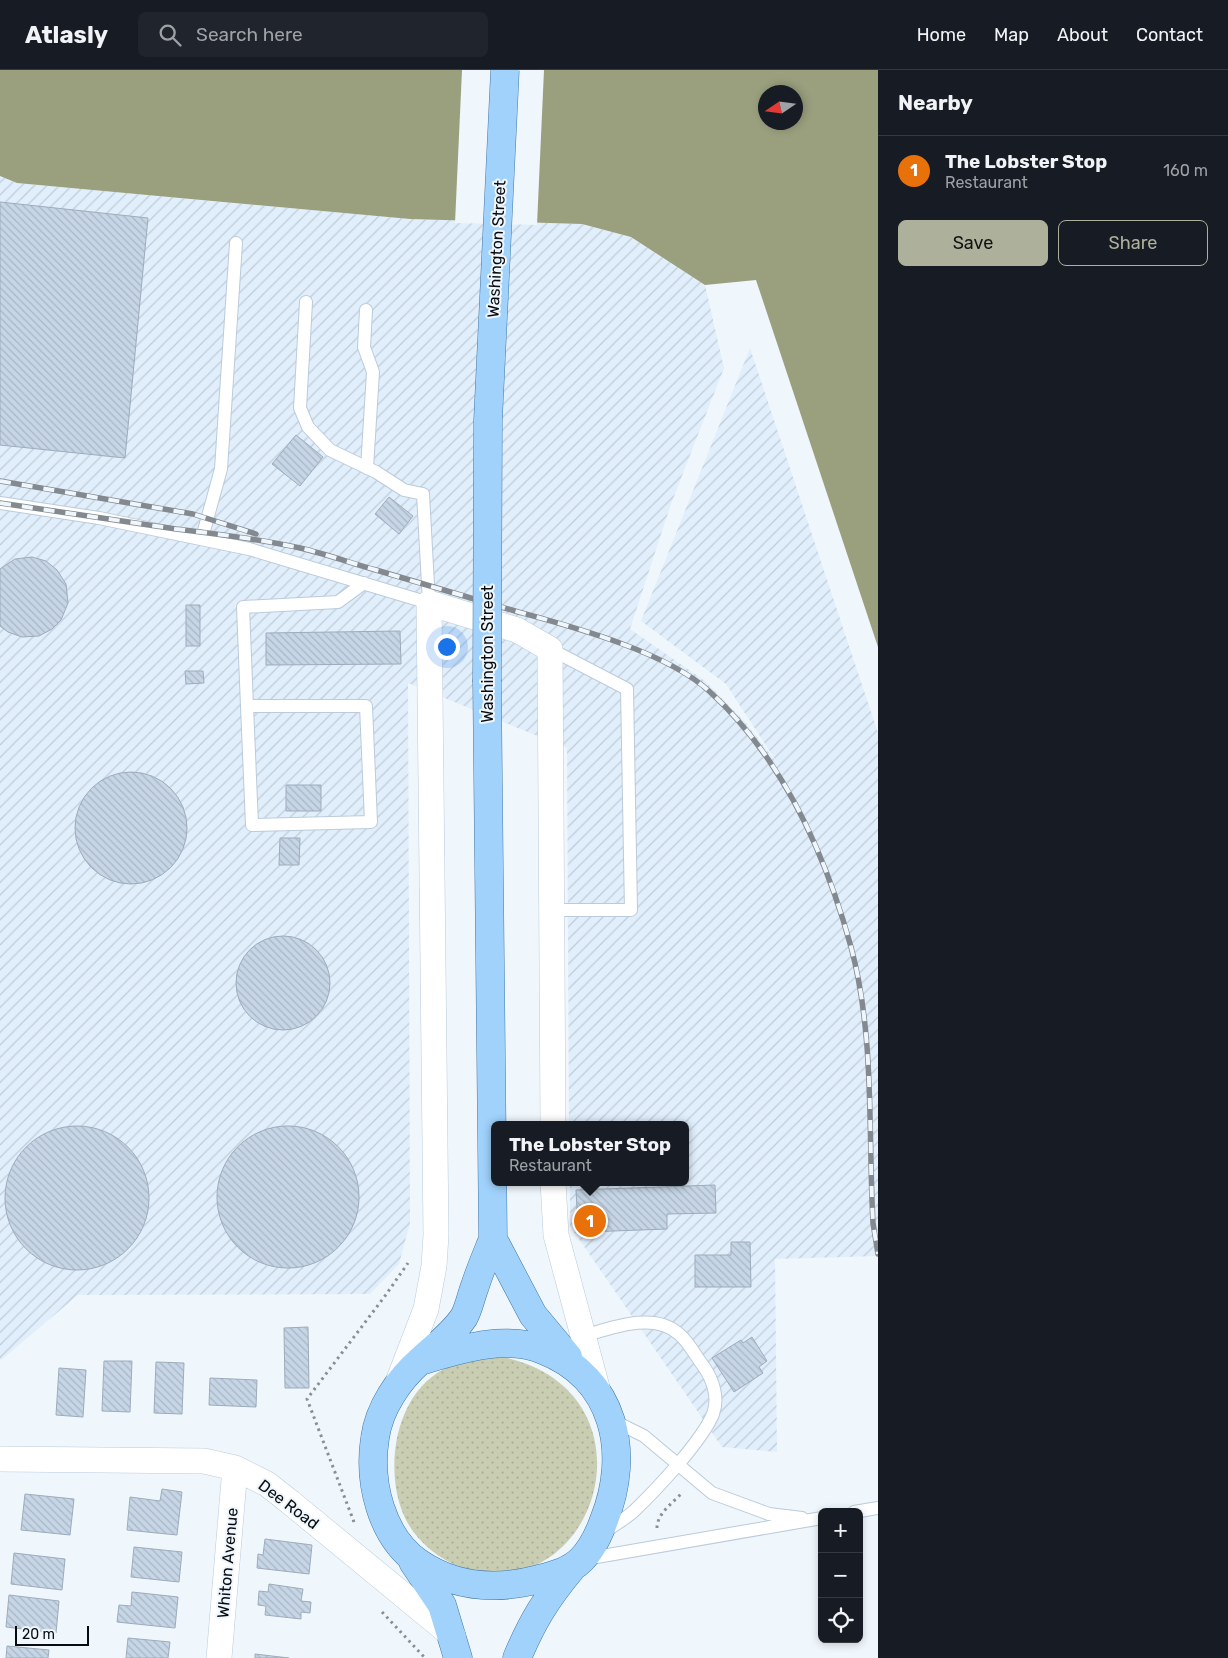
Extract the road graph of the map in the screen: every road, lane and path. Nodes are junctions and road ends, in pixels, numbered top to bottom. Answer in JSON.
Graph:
{"nodes":[{"id":1,"x":505,"y":70,"type":"edge"},
{"id":2,"x":236,"y":243,"type":"dead end"},
{"id":3,"x":306,"y":302,"type":"dead end"},
{"id":4,"x":366,"y":310,"type":"dead end"},
{"id":5,"x":367,"y":468,"type":"junction"},
{"id":6,"x":0,"y":503,"type":"edge"},
{"id":7,"x":202,"y":538,"type":"junction"},
{"id":8,"x":364,"y":583,"type":"junction"},
{"id":9,"x":429,"y":604,"type":"junction"},
{"id":10,"x":550,"y":649,"type":"junction"},
{"id":11,"x":247,"y":706,"type":"junction"},
{"id":12,"x":552,"y":910,"type":"junction"},
{"id":13,"x":492,"y":1121,"type":"edge"},
{"id":14,"x":553,"y":1121,"type":"edge"},
{"id":15,"x":492,"y":1186,"type":"edge"},
{"id":16,"x":553,"y":1186,"type":"edge"},
{"id":17,"x":493,"y":1238,"type":"junction"},
{"id":18,"x":410,"y":1259,"type":"dead end"},
{"id":19,"x":584,"y":1336,"type":"junction"},
{"id":20,"x":420,"y":1361,"type":"junction"},
{"id":21,"x":580,"y":1370,"type":"junction"},
{"id":22,"x":397,"y":1386,"type":"junction"},
{"id":23,"x":598,"y":1391,"type":"junction"},
{"id":24,"x":612,"y":1420,"type":"junction"},
{"id":25,"x":0,"y":1459,"type":"edge"},
{"id":26,"x":677,"y":1464,"type":"junction"},
{"id":27,"x":235,"y":1468,"type":"junction"},
{"id":28,"x":688,"y":1487,"type":"dead end"},
{"id":29,"x":878,"y":1508,"type":"edge"},
{"id":30,"x":863,"y":1510,"type":"edge"},
{"id":31,"x":818,"y":1519,"type":"edge"},
{"id":32,"x":818,"y":1519,"type":"edge"},
{"id":33,"x":355,"y":1525,"type":"dead end"},
{"id":34,"x":657,"y":1534,"type":"dead end"},
{"id":35,"x":584,"y":1555,"type":"junction"},
{"id":36,"x":409,"y":1556,"type":"junction"},
{"id":37,"x":380,"y":1605,"type":"dead end"},
{"id":38,"x":456,"y":1647,"type":"edge"},
{"id":39,"x":218,"y":1658,"type":"edge"},
{"id":40,"x":425,"y":1658,"type":"edge"},
{"id":41,"x":517,"y":1658,"type":"edge"}],
"edges":[{"from":1,"to":13,"type":"main road","name":"Washington Street","bridge":true},
{"from":2,"to":7,"type":"lane"},
{"from":3,"to":5,"type":"lane"},
{"from":4,"to":5,"type":"lane"},
{"from":5,"to":9,"type":"lane"},
{"from":6,"to":7,"type":"lane"},
{"from":7,"to":8,"type":"lane"},
{"from":8,"to":9,"type":"lane"},
{"from":8,"to":11,"type":"lane"},
{"from":9,"to":10,"type":"street"},
{"from":9,"to":22,"type":"street"},
{"from":10,"to":12,"type":"street"},
{"from":10,"to":12,"type":"lane"},
{"from":11,"to":11,"type":"lane"},
{"from":12,"to":14,"type":"street"},
{"from":15,"to":17,"type":"main road","name":"Washington Street","bridge":true},
{"from":16,"to":19,"type":"street"},
{"from":17,"to":20,"type":"main road","name":"Washington Street"},
{"from":17,"to":21,"type":"main road","name":"Washington Street"},
{"from":18,"to":33,"type":"path"},
{"from":19,"to":23,"type":"street"},
{"from":19,"to":26,"type":"lane"},
{"from":20,"to":21,"type":"main road"},
{"from":20,"to":22,"type":"main road","name":"Washington Street"},
{"from":21,"to":23,"type":"main road","name":"Washington Street"},
{"from":22,"to":36,"type":"main road","name":"Washington Street"},
{"from":23,"to":24,"type":"main road","name":"Washington Street"},
{"from":24,"to":26,"type":"lane"},
{"from":24,"to":35,"type":"main road","name":"Washington Street"},
{"from":25,"to":27,"type":"street","name":"Dee Road"},
{"from":26,"to":31,"type":"lane"},
{"from":26,"to":35,"type":"lane"},
{"from":27,"to":38,"type":"street","name":"Dee Road"},
{"from":27,"to":39,"type":"street","name":"Whiton Avenue"},
{"from":28,"to":34,"type":"path"},
{"from":29,"to":30,"type":"lane"},
{"from":32,"to":35,"type":"lane"},
{"from":35,"to":36,"type":"main road"},
{"from":35,"to":41,"type":"main road"},
{"from":36,"to":38,"type":"main road"},
{"from":37,"to":40,"type":"path"}]}
